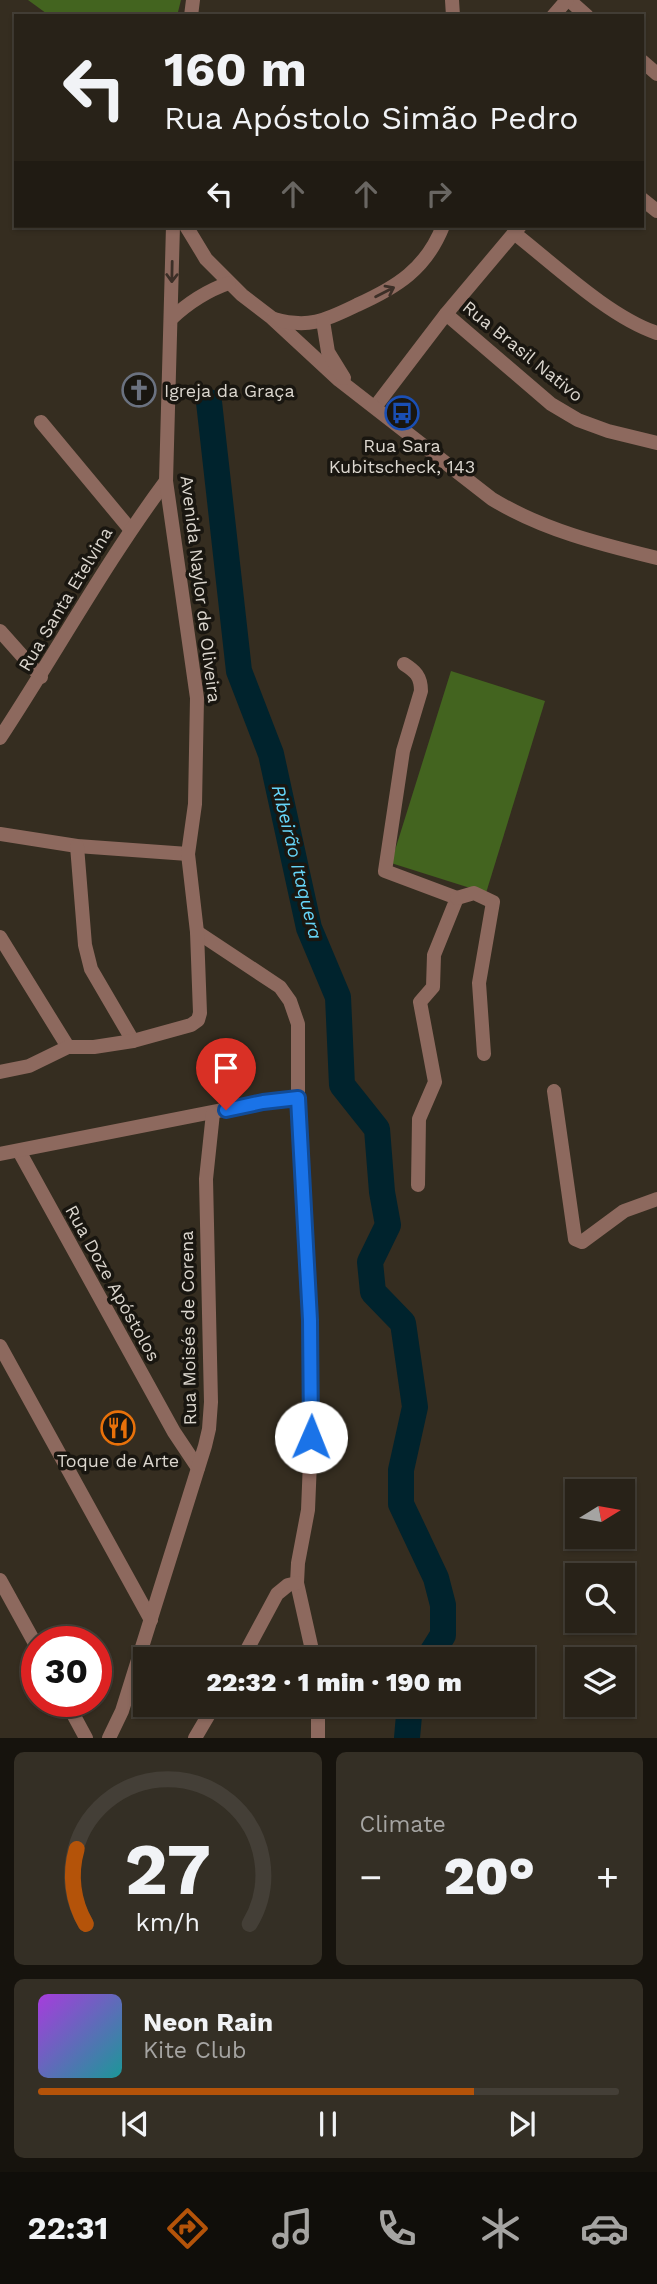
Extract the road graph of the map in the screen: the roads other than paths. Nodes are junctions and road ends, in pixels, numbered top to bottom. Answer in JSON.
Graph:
{"nodes":[{"id":1,"x":568,"y":0,"type":"edge"},
{"id":2,"x":555,"y":14,"type":"edge"},
{"id":3,"x":585,"y":14,"type":"edge"},
{"id":4,"x":173,"y":228,"type":"edge"},
{"id":5,"x":187,"y":228,"type":"edge"},
{"id":6,"x":442,"y":228,"type":"edge"},
{"id":7,"x":517,"y":230,"type":"edge"},
{"id":8,"x":229,"y":283,"type":"junction"},
{"id":9,"x":446,"y":314,"type":"junction"},
{"id":10,"x":272,"y":318,"type":"junction"},
{"id":11,"x":172,"y":319,"type":"junction"},
{"id":12,"x":323,"y":321,"type":"junction"},
{"id":13,"x":657,"y":332,"type":"edge"},
{"id":14,"x":356,"y":392,"type":"junction"},
{"id":15,"x":375,"y":407,"type":"junction"},
{"id":16,"x":41,"y":422,"type":"dead end"},
{"id":17,"x":657,"y":443,"type":"edge"},
{"id":18,"x":166,"y":481,"type":"junction"},
{"id":19,"x":130,"y":529,"type":"junction"},
{"id":20,"x":657,"y":558,"type":"edge"},
{"id":21,"x":0,"y":631,"type":"edge"},
{"id":22,"x":404,"y":663,"type":"dead end"},
{"id":23,"x":41,"y":677,"type":"junction"},
{"id":24,"x":0,"y":738,"type":"edge"},
{"id":25,"x":0,"y":834,"type":"edge"},
{"id":26,"x":77,"y":846,"type":"junction"},
{"id":27,"x":188,"y":855,"type":"junction"},
{"id":28,"x":457,"y":898,"type":"junction"},
{"id":29,"x":197,"y":932,"type":"junction"},
{"id":30,"x":0,"y":937,"type":"edge"},
{"id":31,"x":133,"y":1041,"type":"junction"},
{"id":32,"x":68,"y":1047,"type":"junction"},
{"id":33,"x":484,"y":1054,"type":"dead end"},
{"id":34,"x":0,"y":1072,"type":"edge"},
{"id":35,"x":554,"y":1091,"type":"dead end"},
{"id":36,"x":298,"y":1098,"type":"junction"},
{"id":37,"x":213,"y":1113,"type":"junction"},
{"id":38,"x":19,"y":1151,"type":"junction"},
{"id":39,"x":0,"y":1154,"type":"edge"},
{"id":40,"x":418,"y":1185,"type":"dead end"},
{"id":41,"x":657,"y":1199,"type":"edge"},
{"id":42,"x":0,"y":1346,"type":"edge"},
{"id":43,"x":198,"y":1468,"type":"junction"},
{"id":44,"x":0,"y":1580,"type":"edge"},
{"id":45,"x":297,"y":1583,"type":"junction"},
{"id":46,"x":151,"y":1620,"type":"junction"},
{"id":47,"x":25,"y":1626,"type":"edge"},
{"id":48,"x":248,"y":1647,"type":"edge"},
{"id":49,"x":311,"y":1647,"type":"edge"},
{"id":50,"x":75,"y":1717,"type":"edge"},
{"id":51,"x":207,"y":1717,"type":"edge"},
{"id":52,"x":318,"y":1717,"type":"edge"},
{"id":53,"x":86,"y":1738,"type":"edge"},
{"id":54,"x":109,"y":1738,"type":"edge"},
{"id":55,"x":195,"y":1738,"type":"edge"},
{"id":56,"x":318,"y":1738,"type":"edge"}],
"edges":[{"from":1,"to":2,"type":"street"},
{"from":1,"to":3,"type":"street"},
{"from":4,"to":11,"type":"street","name":"Avenida Naylor de Oliveira","one_way":true},
{"from":5,"to":8,"type":"street"},
{"from":12,"to":6,"type":"street","one_way":true},
{"from":7,"to":9,"type":"street"},
{"from":7,"to":13,"type":"street"},
{"from":8,"to":10,"type":"street"},
{"from":8,"to":11,"type":"street"},
{"from":9,"to":15,"type":"street"},
{"from":9,"to":17,"type":"street","name":"Rua Brasil Nativo"},
{"from":10,"to":12,"type":"street"},
{"from":10,"to":14,"type":"street"},
{"from":11,"to":18,"type":"street","name":"Avenida Naylor de Oliveira"},
{"from":12,"to":14,"type":"street"},
{"from":14,"to":15,"type":"street"},
{"from":15,"to":20,"type":"street"},
{"from":16,"to":19,"type":"street"},
{"from":18,"to":19,"type":"street","name":"Rua Santa Etelvina"},
{"from":18,"to":27,"type":"street","name":"Avenida Naylor de Oliveira"},
{"from":19,"to":23,"type":"street","name":"Rua Santa Etelvina"},
{"from":21,"to":23,"type":"street"},
{"from":22,"to":28,"type":"street"},
{"from":23,"to":24,"type":"street","name":"Rua Santa Etelvina"},
{"from":25,"to":26,"type":"street"},
{"from":26,"to":27,"type":"street"},
{"from":26,"to":31,"type":"street"},
{"from":27,"to":29,"type":"street","name":"Avenida Naylor de Oliveira"},
{"from":28,"to":33,"type":"street"},
{"from":28,"to":40,"type":"street"},
{"from":29,"to":31,"type":"street","name":"Avenida Naylor de Oliveira"},
{"from":29,"to":36,"type":"street"},
{"from":30,"to":32,"type":"street"},
{"from":31,"to":32,"type":"street"},
{"from":32,"to":34,"type":"street"},
{"from":35,"to":41,"type":"street"},
{"from":36,"to":37,"type":"street"},
{"from":36,"to":45,"type":"street"},
{"from":37,"to":38,"type":"street"},
{"from":37,"to":43,"type":"street","name":"Rua Moisés de Corena"},
{"from":38,"to":39,"type":"street"},
{"from":38,"to":43,"type":"street","name":"Rua Doze Apóstolos"},
{"from":42,"to":46,"type":"street"},
{"from":43,"to":46,"type":"street","name":"Rua Moisés de Corena"},
{"from":44,"to":47,"type":"street"},
{"from":45,"to":48,"type":"street"},
{"from":45,"to":49,"type":"street"},
{"from":46,"to":54,"type":"street","name":"Rua Moisés de Corena"},
{"from":50,"to":53,"type":"street"},
{"from":51,"to":55,"type":"street"},
{"from":52,"to":56,"type":"street"}]}
